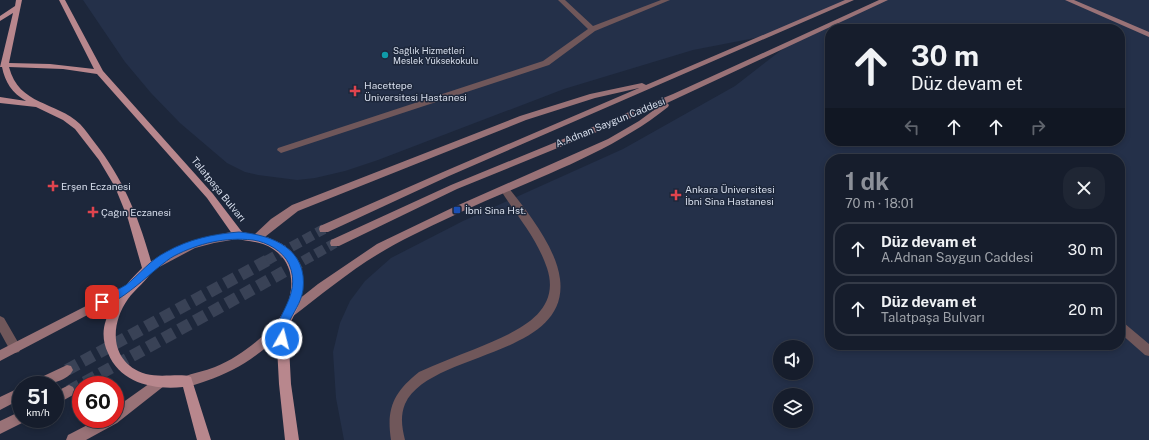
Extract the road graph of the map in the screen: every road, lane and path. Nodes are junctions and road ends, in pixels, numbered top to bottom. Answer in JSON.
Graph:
{"nodes":[{"id":1,"x":62,"y":0,"type":"edge"},
{"id":2,"x":561,"y":0,"type":"edge"},
{"id":3,"x":667,"y":0,"type":"edge"},
{"id":4,"x":851,"y":0,"type":"edge"},
{"id":5,"x":885,"y":0,"type":"edge"},
{"id":6,"x":1068,"y":0,"type":"edge"},
{"id":7,"x":19,"y":4,"type":"edge"},
{"id":8,"x":0,"y":19,"type":"edge"},
{"id":9,"x":833,"y":24,"type":"edge"},
{"id":10,"x":1124,"y":24,"type":"edge"},
{"id":11,"x":1125,"y":25,"type":"edge"},
{"id":12,"x":825,"y":28,"type":"edge"},
{"id":13,"x":592,"y":29,"type":"junction"},
{"id":14,"x":1149,"y":35,"type":"edge"},
{"id":15,"x":3,"y":65,"type":"edge"},
{"id":16,"x":100,"y":72,"type":"junction"},
{"id":17,"x":659,"y":82,"type":"junction"},
{"id":18,"x":676,"y":96,"type":"junction"},
{"id":19,"x":0,"y":100,"type":"edge"},
{"id":20,"x":37,"y":106,"type":"junction"},
{"id":21,"x":281,"y":150,"type":"dead end"},
{"id":22,"x":505,"y":189,"type":"junction"},
{"id":23,"x":324,"y":229,"type":"tunnel mouth"},
{"id":24,"x":239,"y":235,"type":"junction"},
{"id":25,"x":257,"y":237,"type":"junction"},
{"id":26,"x":335,"y":243,"type":"tunnel mouth"},
{"id":27,"x":148,"y":269,"type":"junction"},
{"id":28,"x":129,"y":288,"type":"junction"},
{"id":29,"x":288,"y":314,"type":"junction"},
{"id":30,"x":0,"y":321,"type":"edge"},
{"id":31,"x":282,"y":325,"type":"junction"},
{"id":32,"x":1125,"y":330,"type":"edge"},
{"id":33,"x":15,"y":348,"type":"junction"},
{"id":34,"x":1149,"y":351,"type":"edge"},
{"id":35,"x":0,"y":356,"type":"edge"},
{"id":36,"x":67,"y":370,"type":"tunnel mouth"},
{"id":37,"x":55,"y":376,"type":"edge"},
{"id":38,"x":188,"y":381,"type":"junction"},
{"id":39,"x":160,"y":382,"type":"junction"},
{"id":40,"x":69,"y":391,"type":"tunnel mouth"},
{"id":41,"x":64,"y":394,"type":"edge"},
{"id":42,"x":12,"y":398,"type":"edge"},
{"id":43,"x":0,"y":404,"type":"edge"},
{"id":44,"x":124,"y":409,"type":"edge"},
{"id":45,"x":12,"y":422,"type":"edge"},
{"id":46,"x":0,"y":428,"type":"edge"},
{"id":47,"x":95,"y":428,"type":"edge"},
{"id":48,"x":73,"y":440,"type":"edge"},
{"id":49,"x":204,"y":440,"type":"edge"},
{"id":50,"x":292,"y":440,"type":"edge"},
{"id":51,"x":398,"y":440,"type":"edge"}],
"edges":[{"from":1,"to":16,"type":"main road","name":"Talatpaşa Bulvarı"},
{"from":2,"to":13,"type":"street"},
{"from":3,"to":13,"type":"street"},
{"from":4,"to":17,"type":"main road","name":"A.Adnan Saygun Caddesi"},
{"from":5,"to":9,"type":"main road","name":"A.Adnan Saygun Caddesi"},
{"from":6,"to":10,"type":"main road"},
{"from":7,"to":8,"type":"main road"},
{"from":7,"to":15,"type":"main road"},
{"from":11,"to":14,"type":"main road"},
{"from":12,"to":18,"type":"main road","name":"A.Adnan Saygun Caddesi"},
{"from":13,"to":21,"type":"street"},
{"from":15,"to":16,"type":"main road"},
{"from":15,"to":20,"type":"main road"},
{"from":16,"to":24,"type":"main road","name":"Talatpaşa Bulvarı"},
{"from":17,"to":23,"type":"main road","name":"A.Adnan Saygun Caddesi"},
{"from":17,"to":25,"type":"main road"},
{"from":18,"to":22,"type":"main road"},
{"from":18,"to":26,"type":"main road","name":"A.Adnan Saygun Caddesi"},
{"from":19,"to":20,"type":"main road"},
{"from":20,"to":27,"type":"main road"},
{"from":22,"to":29,"type":"main road"},
{"from":22,"to":51,"type":"street"},
{"from":24,"to":25,"type":"main road","name":"Talatpaşa Bulvarı"},
{"from":24,"to":27,"type":"main road"},
{"from":25,"to":29,"type":"main road","name":"Talatpaşa Bulvarı"},
{"from":27,"to":28,"type":"main road"},
{"from":28,"to":33,"type":"main road"},
{"from":28,"to":39,"type":"main road"},
{"from":29,"to":31,"type":"main road","name":"Talatpaşa Bulvarı"},
{"from":30,"to":33,"type":"street"},
{"from":31,"to":38,"type":"main road"},
{"from":31,"to":50,"type":"main road"},
{"from":32,"to":34,"type":"street"},
{"from":33,"to":35,"type":"main road"},
{"from":36,"to":37,"type":"main road"},
{"from":38,"to":39,"type":"main road"},
{"from":38,"to":49,"type":"main road"},
{"from":39,"to":44,"type":"main road"},
{"from":40,"to":41,"type":"main road"},
{"from":42,"to":43,"type":"main road"},
{"from":45,"to":46,"type":"main road"},
{"from":47,"to":48,"type":"main road"}]}
